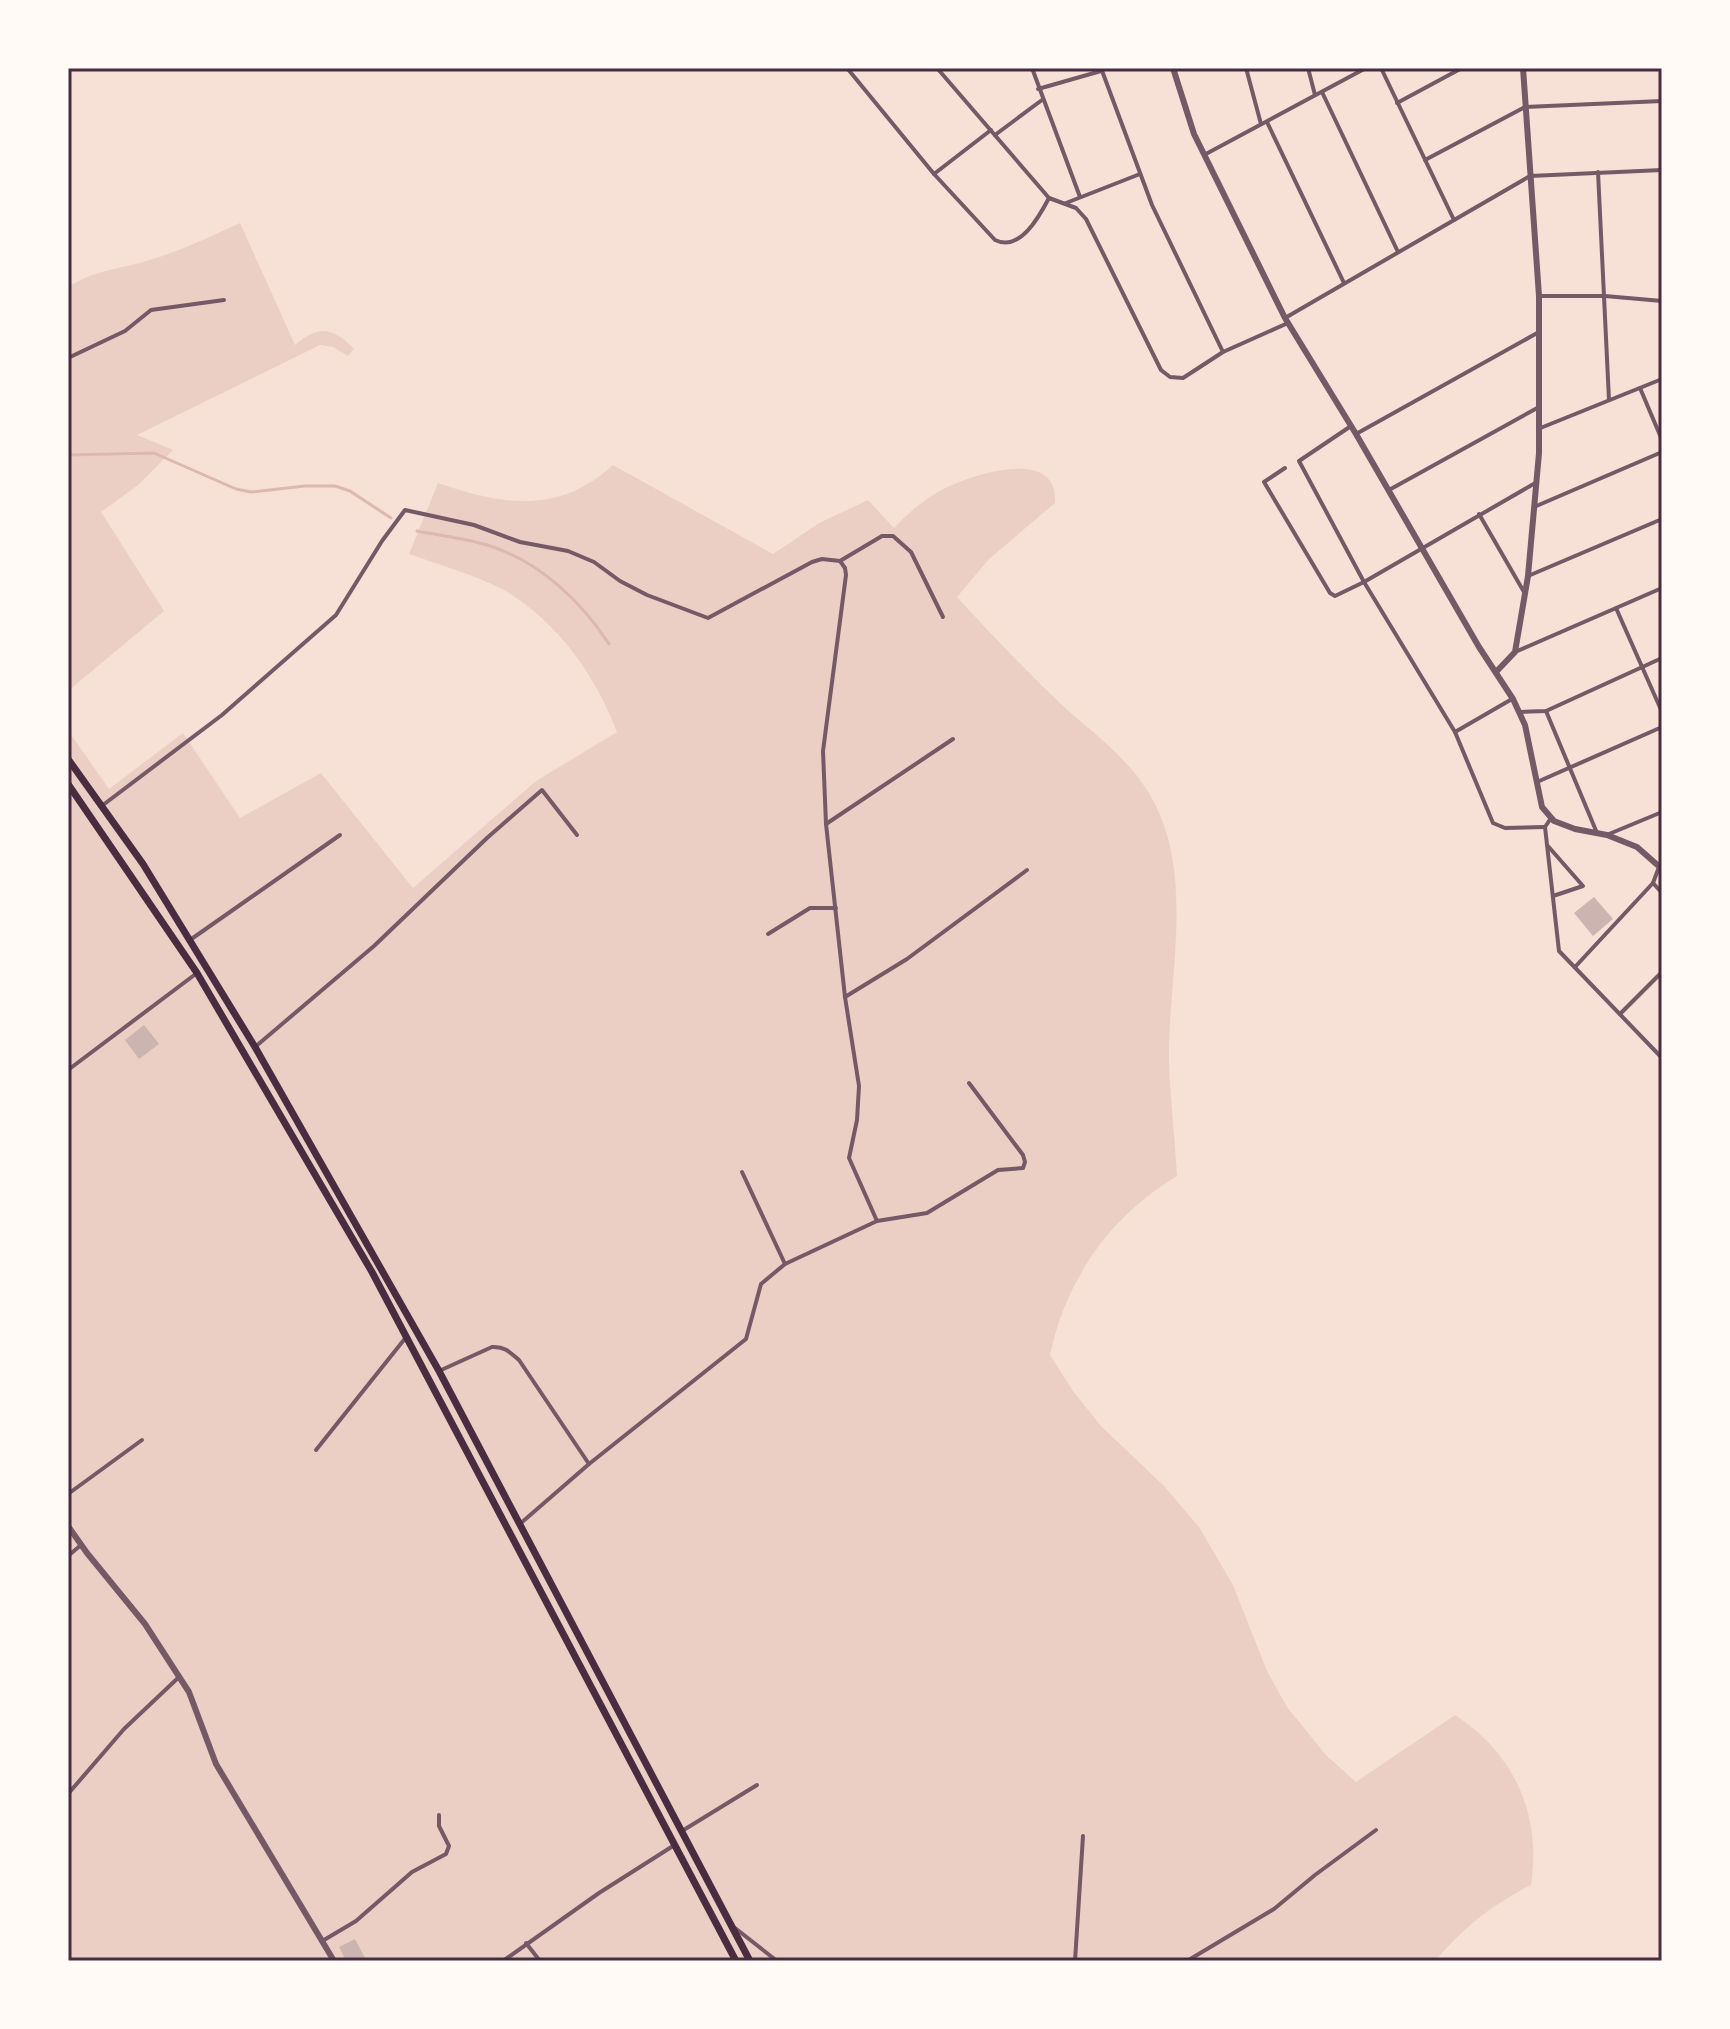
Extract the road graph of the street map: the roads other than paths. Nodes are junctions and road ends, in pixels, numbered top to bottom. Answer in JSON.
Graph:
{"nodes":[{"id":1,"x":847,"y":68,"type":"edge"},
{"id":2,"x":937,"y":68,"type":"edge"},
{"id":3,"x":1032,"y":68,"type":"edge"},
{"id":4,"x":1173,"y":68,"type":"edge"},
{"id":5,"x":1246,"y":68,"type":"edge"},
{"id":6,"x":1308,"y":68,"type":"edge"},
{"id":7,"x":1366,"y":68,"type":"edge"},
{"id":8,"x":1381,"y":68,"type":"edge"},
{"id":9,"x":1462,"y":68,"type":"edge"},
{"id":10,"x":1523,"y":68,"type":"edge"},
{"id":11,"x":1102,"y":69,"type":"edge"},
{"id":12,"x":1038,"y":89,"type":"junction"},
{"id":13,"x":1322,"y":92,"type":"junction"},
{"id":14,"x":1315,"y":95,"type":"junction"},
{"id":15,"x":1042,"y":100,"type":"junction"},
{"id":16,"x":1662,"y":101,"type":"edge"},
{"id":17,"x":1397,"y":103,"type":"junction"},
{"id":18,"x":1525,"y":107,"type":"junction"},
{"id":19,"x":1264,"y":123,"type":"junction"},
{"id":20,"x":993,"y":133,"type":"junction"},
{"id":21,"x":1204,"y":155,"type":"junction"},
{"id":22,"x":1425,"y":160,"type":"junction"},
{"id":23,"x":1662,"y":170,"type":"edge"},
{"id":24,"x":1598,"y":172,"type":"junction"},
{"id":25,"x":934,"y":174,"type":"junction"},
{"id":26,"x":1140,"y":174,"type":"junction"},
{"id":27,"x":1530,"y":176,"type":"junction"},
{"id":28,"x":1080,"y":197,"type":"junction"},
{"id":29,"x":1049,"y":198,"type":"junction"},
{"id":30,"x":1066,"y":203,"type":"junction"},
{"id":31,"x":1454,"y":220,"type":"junction"},
{"id":32,"x":1398,"y":252,"type":"junction"},
{"id":33,"x":1344,"y":283,"type":"junction"},
{"id":34,"x":1539,"y":296,"type":"junction"},
{"id":35,"x":1605,"y":296,"type":"junction"},
{"id":36,"x":224,"y":300,"type":"dead end"},
{"id":37,"x":1662,"y":301,"type":"edge"},
{"id":38,"x":1287,"y":320,"type":"junction"},
{"id":39,"x":1539,"y":332,"type":"junction"},
{"id":40,"x":1223,"y":352,"type":"junction"},
{"id":41,"x":68,"y":358,"type":"edge"},
{"id":42,"x":1662,"y":379,"type":"edge"},
{"id":43,"x":1640,"y":388,"type":"junction"},
{"id":44,"x":1609,"y":400,"type":"junction"},
{"id":45,"x":1539,"y":407,"type":"junction"},
{"id":46,"x":1351,"y":426,"type":"junction"},
{"id":47,"x":1538,"y":429,"type":"junction"},
{"id":48,"x":1356,"y":434,"type":"junction"},
{"id":49,"x":1662,"y":440,"type":"edge"},
{"id":50,"x":1662,"y":452,"type":"edge"},
{"id":51,"x":1285,"y":468,"type":"dead end"},
{"id":52,"x":1537,"y":482,"type":"junction"},
{"id":53,"x":1389,"y":490,"type":"junction"},
{"id":54,"x":1534,"y":507,"type":"junction"},
{"id":55,"x":1479,"y":514,"type":"junction"},
{"id":56,"x":1662,"y":519,"type":"edge"},
{"id":57,"x":1421,"y":547,"type":"junction"},
{"id":58,"x":840,"y":561,"type":"junction"},
{"id":59,"x":1528,"y":576,"type":"junction"},
{"id":60,"x":1364,"y":582,"type":"junction"},
{"id":61,"x":1662,"y":588,"type":"edge"},
{"id":62,"x":1525,"y":595,"type":"junction"},
{"id":63,"x":1616,"y":608,"type":"junction"},
{"id":64,"x":943,"y":617,"type":"dead end"},
{"id":65,"x":1515,"y":652,"type":"junction"},
{"id":66,"x":1662,"y":658,"type":"edge"},
{"id":67,"x":1642,"y":667,"type":"junction"},
{"id":68,"x":1496,"y":672,"type":"junction"},
{"id":69,"x":1513,"y":699,"type":"junction"},
{"id":70,"x":1546,"y":711,"type":"junction"},
{"id":71,"x":1519,"y":712,"type":"junction"},
{"id":72,"x":1662,"y":712,"type":"edge"},
{"id":73,"x":1662,"y":727,"type":"edge"},
{"id":74,"x":1455,"y":732,"type":"junction"},
{"id":75,"x":953,"y":739,"type":"dead end"},
{"id":76,"x":68,"y":759,"type":"edge"},
{"id":77,"x":1570,"y":767,"type":"junction"},
{"id":78,"x":1537,"y":782,"type":"junction"},
{"id":79,"x":68,"y":784,"type":"edge"},
{"id":80,"x":102,"y":807,"type":"junction"},
{"id":81,"x":1662,"y":812,"type":"edge"},
{"id":82,"x":1551,"y":818,"type":"junction"},
{"id":83,"x":826,"y":824,"type":"junction"},
{"id":84,"x":1545,"y":827,"type":"junction"},
{"id":85,"x":1597,"y":833,"type":"junction"},
{"id":86,"x":340,"y":835,"type":"dead end"},
{"id":87,"x":577,"y":835,"type":"dead end"},
{"id":88,"x":1607,"y":835,"type":"junction"},
{"id":89,"x":1547,"y":844,"type":"junction"},
{"id":90,"x":1661,"y":868,"type":"edge"},
{"id":91,"x":1027,"y":870,"type":"dead end"},
{"id":92,"x":1653,"y":883,"type":"junction"},
{"id":93,"x":1662,"y":893,"type":"edge"},
{"id":94,"x":1553,"y":896,"type":"junction"},
{"id":95,"x":836,"y":908,"type":"junction"},
{"id":96,"x":768,"y":934,"type":"dead end"},
{"id":97,"x":190,"y":940,"type":"junction"},
{"id":98,"x":1575,"y":967,"type":"junction"},
{"id":99,"x":1662,"y":972,"type":"edge"},
{"id":100,"x":197,"y":973,"type":"junction"},
{"id":101,"x":845,"y":997,"type":"junction"},
{"id":102,"x":1620,"y":1014,"type":"junction"},
{"id":103,"x":255,"y":1047,"type":"junction"},
{"id":104,"x":1662,"y":1058,"type":"edge"},
{"id":105,"x":68,"y":1070,"type":"edge"},
{"id":106,"x":969,"y":1083,"type":"dead end"},
{"id":107,"x":742,"y":1172,"type":"dead end"},
{"id":108,"x":877,"y":1221,"type":"junction"},
{"id":109,"x":785,"y":1264,"type":"junction"},
{"id":110,"x":407,"y":1335,"type":"junction"},
{"id":111,"x":439,"y":1371,"type":"junction"},
{"id":112,"x":142,"y":1440,"type":"dead end"},
{"id":113,"x":316,"y":1450,"type":"dead end"},
{"id":114,"x":589,"y":1464,"type":"junction"},
{"id":115,"x":68,"y":1494,"type":"edge"},
{"id":116,"x":519,"y":1524,"type":"junction"},
{"id":117,"x":68,"y":1526,"type":"edge"},
{"id":118,"x":81,"y":1545,"type":"junction"},
{"id":119,"x":68,"y":1556,"type":"edge"},
{"id":120,"x":179,"y":1677,"type":"junction"},
{"id":121,"x":757,"y":1785,"type":"dead end"},
{"id":122,"x":68,"y":1794,"type":"edge"},
{"id":123,"x":439,"y":1815,"type":"dead end"},
{"id":124,"x":1376,"y":1830,"type":"dead end"},
{"id":125,"x":682,"y":1831,"type":"junction"},
{"id":126,"x":1083,"y":1836,"type":"dead end"},
{"id":127,"x":675,"y":1845,"type":"junction"},
{"id":128,"x":732,"y":1926,"type":"junction"},
{"id":129,"x":324,"y":1940,"type":"junction"},
{"id":130,"x":526,"y":1943,"type":"junction"},
{"id":131,"x":329,"y":1951,"type":"junction"},
{"id":132,"x":324,"y":1961,"type":"edge"},
{"id":133,"x":334,"y":1961,"type":"edge"},
{"id":134,"x":503,"y":1961,"type":"edge"},
{"id":135,"x":540,"y":1961,"type":"edge"},
{"id":136,"x":736,"y":1961,"type":"edge"},
{"id":137,"x":750,"y":1961,"type":"edge"},
{"id":138,"x":777,"y":1961,"type":"edge"},
{"id":139,"x":1075,"y":1961,"type":"edge"},
{"id":140,"x":1187,"y":1961,"type":"edge"}],
"edges":[{"from":1,"to":25,"type":"street"},
{"from":2,"to":20,"type":"street"},
{"from":3,"to":12,"type":"street"},
{"from":4,"to":21,"type":"street"},
{"from":5,"to":19,"type":"street"},
{"from":6,"to":14,"type":"street"},
{"from":7,"to":13,"type":"street"},
{"from":8,"to":17,"type":"street"},
{"from":9,"to":17,"type":"street"},
{"from":10,"to":18,"type":"street"},
{"from":11,"to":12,"type":"street"},
{"from":11,"to":26,"type":"street"},
{"from":12,"to":15,"type":"street"},
{"from":13,"to":14,"type":"street"},
{"from":13,"to":32,"type":"street"},
{"from":14,"to":19,"type":"street"},
{"from":15,"to":20,"type":"street"},
{"from":15,"to":28,"type":"street"},
{"from":16,"to":18,"type":"street"},
{"from":17,"to":22,"type":"street"},
{"from":18,"to":22,"type":"street"},
{"from":18,"to":27,"type":"street"},
{"from":19,"to":21,"type":"street"},
{"from":19,"to":33,"type":"street"},
{"from":20,"to":25,"type":"street"},
{"from":20,"to":29,"type":"street"},
{"from":21,"to":38,"type":"street"},
{"from":22,"to":31,"type":"street"},
{"from":23,"to":24,"type":"street"},
{"from":24,"to":27,"type":"street"},
{"from":24,"to":35,"type":"street"},
{"from":25,"to":29,"type":"street"},
{"from":26,"to":28,"type":"street"},
{"from":26,"to":40,"type":"street"},
{"from":27,"to":31,"type":"street"},
{"from":27,"to":34,"type":"street"},
{"from":28,"to":30,"type":"street"},
{"from":29,"to":30,"type":"street"},
{"from":30,"to":40,"type":"street"},
{"from":31,"to":32,"type":"street"},
{"from":32,"to":33,"type":"street"},
{"from":33,"to":38,"type":"street"},
{"from":34,"to":35,"type":"street"},
{"from":34,"to":39,"type":"street"},
{"from":35,"to":37,"type":"street"},
{"from":35,"to":44,"type":"street"},
{"from":36,"to":41,"type":"street"},
{"from":38,"to":40,"type":"street"},
{"from":38,"to":46,"type":"street"},
{"from":39,"to":45,"type":"street"},
{"from":39,"to":48,"type":"street"},
{"from":42,"to":43,"type":"street"},
{"from":43,"to":44,"type":"street"},
{"from":43,"to":49,"type":"street"},
{"from":44,"to":47,"type":"street"},
{"from":45,"to":47,"type":"street"},
{"from":45,"to":53,"type":"street"},
{"from":46,"to":48,"type":"street"},
{"from":46,"to":60,"type":"street"},
{"from":47,"to":52,"type":"street"},
{"from":48,"to":53,"type":"street"},
{"from":50,"to":54,"type":"street"},
{"from":51,"to":60,"type":"street"},
{"from":52,"to":54,"type":"street"},
{"from":52,"to":55,"type":"street"},
{"from":53,"to":57,"type":"street"},
{"from":54,"to":59,"type":"street"},
{"from":55,"to":57,"type":"street"},
{"from":55,"to":62,"type":"street"},
{"from":56,"to":59,"type":"street"},
{"from":57,"to":60,"type":"street"},
{"from":57,"to":68,"type":"street"},
{"from":58,"to":64,"type":"street"},
{"from":58,"to":80,"type":"street"},
{"from":58,"to":83,"type":"street"},
{"from":59,"to":62,"type":"street"},
{"from":60,"to":74,"type":"street"},
{"from":61,"to":63,"type":"street"},
{"from":62,"to":65,"type":"street"},
{"from":63,"to":65,"type":"street"},
{"from":63,"to":67,"type":"street"},
{"from":65,"to":68,"type":"street"},
{"from":66,"to":67,"type":"street"},
{"from":67,"to":70,"type":"street"},
{"from":67,"to":72,"type":"street"},
{"from":68,"to":69,"type":"street"},
{"from":69,"to":71,"type":"street"},
{"from":69,"to":74,"type":"street"},
{"from":70,"to":71,"type":"street"},
{"from":70,"to":77,"type":"street"},
{"from":71,"to":78,"type":"street"},
{"from":73,"to":77,"type":"street"},
{"from":74,"to":84,"type":"street"},
{"from":75,"to":83,"type":"street"},
{"from":76,"to":80,"type":"main road"},
{"from":77,"to":78,"type":"street"},
{"from":77,"to":85,"type":"street"},
{"from":78,"to":82,"type":"street"},
{"from":79,"to":100,"type":"main road"},
{"from":80,"to":97,"type":"main road"},
{"from":81,"to":88,"type":"street"},
{"from":82,"to":84,"type":"street"},
{"from":82,"to":85,"type":"street"},
{"from":83,"to":95,"type":"street"},
{"from":84,"to":89,"type":"street"},
{"from":85,"to":88,"type":"street"},
{"from":86,"to":97,"type":"street"},
{"from":87,"to":103,"type":"street"},
{"from":88,"to":90,"type":"street"},
{"from":89,"to":94,"type":"street"},
{"from":89,"to":94,"type":"street"},
{"from":90,"to":92,"type":"street"},
{"from":91,"to":101,"type":"street"},
{"from":92,"to":93,"type":"street"},
{"from":92,"to":98,"type":"street"},
{"from":94,"to":98,"type":"street"},
{"from":95,"to":96,"type":"street"},
{"from":95,"to":101,"type":"street"},
{"from":97,"to":103,"type":"main road"},
{"from":98,"to":102,"type":"street"},
{"from":99,"to":102,"type":"street"},
{"from":100,"to":105,"type":"street"},
{"from":100,"to":110,"type":"main road"},
{"from":101,"to":108,"type":"street"},
{"from":102,"to":104,"type":"street"},
{"from":103,"to":111,"type":"main road"},
{"from":106,"to":108,"type":"street"},
{"from":107,"to":109,"type":"street"},
{"from":108,"to":109,"type":"street"},
{"from":109,"to":114,"type":"street"},
{"from":110,"to":113,"type":"street"},
{"from":110,"to":127,"type":"main road"},
{"from":111,"to":114,"type":"street"},
{"from":111,"to":116,"type":"main road"},
{"from":112,"to":115,"type":"street"},
{"from":114,"to":116,"type":"street"},
{"from":116,"to":125,"type":"main road"},
{"from":117,"to":118,"type":"street"},
{"from":118,"to":119,"type":"street"},
{"from":118,"to":120,"type":"street"},
{"from":120,"to":122,"type":"street"},
{"from":120,"to":129,"type":"street"},
{"from":121,"to":125,"type":"street"},
{"from":123,"to":129,"type":"street"},
{"from":124,"to":140,"type":"street"},
{"from":125,"to":128,"type":"main road"},
{"from":126,"to":139,"type":"street"},
{"from":127,"to":130,"type":"street"},
{"from":127,"to":136,"type":"main road"},
{"from":128,"to":137,"type":"main road"},
{"from":128,"to":138,"type":"street"},
{"from":129,"to":131,"type":"street"},
{"from":130,"to":134,"type":"street"},
{"from":130,"to":135,"type":"street"},
{"from":131,"to":132,"type":"street"},
{"from":131,"to":133,"type":"street"}]}
